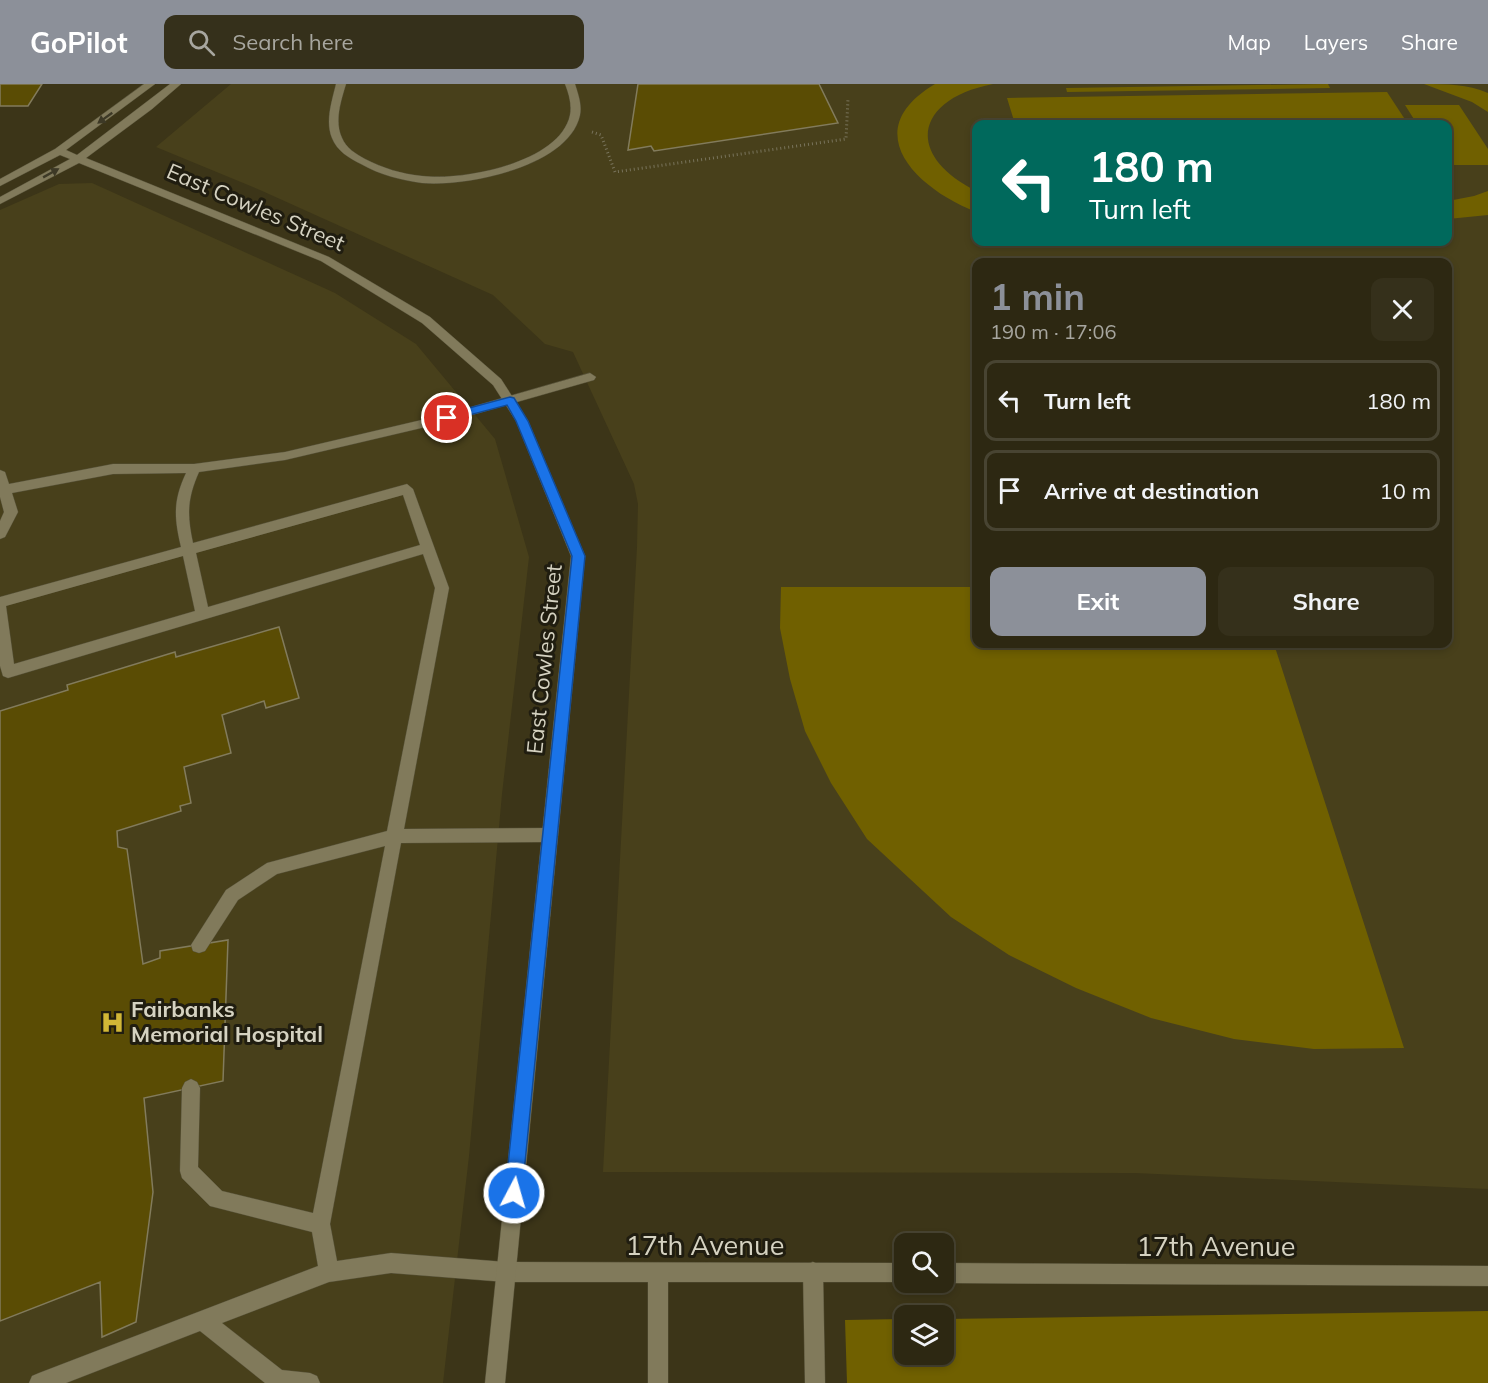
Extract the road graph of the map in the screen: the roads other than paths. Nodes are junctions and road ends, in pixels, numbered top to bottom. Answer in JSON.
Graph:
{"nodes":[{"id":1,"x":150,"y":84,"type":"edge"},
{"id":2,"x":176,"y":84,"type":"edge"},
{"id":3,"x":341,"y":84,"type":"edge"},
{"id":4,"x":570,"y":84,"type":"edge"},
{"id":5,"x":59,"y":151,"type":"junction"},
{"id":6,"x":78,"y":159,"type":"junction"},
{"id":7,"x":0,"y":183,"type":"edge"},
{"id":8,"x":0,"y":201,"type":"edge"},
{"id":9,"x":590,"y":377,"type":"dead end"},
{"id":10,"x":510,"y":400,"type":"junction"},
{"id":11,"x":194,"y":468,"type":"junction"},
{"id":12,"x":0,"y":475,"type":"edge"},
{"id":13,"x":4,"y":490,"type":"junction"},
{"id":14,"x":0,"y":534,"type":"edge"},
{"id":15,"x":428,"y":548,"type":"junction"},
{"id":16,"x":188,"y":550,"type":"junction"},
{"id":17,"x":0,"y":602,"type":"edge"},
{"id":18,"x":0,"y":607,"type":"edge"},
{"id":19,"x":203,"y":614,"type":"junction"},
{"id":20,"x":550,"y":835,"type":"junction"},
{"id":21,"x":395,"y":836,"type":"junction"},
{"id":22,"x":199,"y":945,"type":"dead end"},
{"id":23,"x":191,"y":1088,"type":"dead end"},
{"id":24,"x":320,"y":1224,"type":"junction"},
{"id":25,"x":329,"y":1272,"type":"junction"},
{"id":26,"x":506,"y":1272,"type":"junction"},
{"id":27,"x":813,"y":1272,"type":"junction"},
{"id":28,"x":894,"y":1273,"type":"edge"},
{"id":29,"x":954,"y":1273,"type":"edge"},
{"id":30,"x":658,"y":1274,"type":"junction"},
{"id":31,"x":1488,"y":1276,"type":"edge"},
{"id":32,"x":203,"y":1321,"type":"junction"},
{"id":33,"x":39,"y":1383,"type":"edge"},
{"id":34,"x":310,"y":1383,"type":"edge"},
{"id":35,"x":495,"y":1383,"type":"edge"},
{"id":36,"x":658,"y":1383,"type":"edge"},
{"id":37,"x":815,"y":1383,"type":"edge"}],
"edges":[{"from":1,"to":5,"type":"street","one_way":true},
{"from":2,"to":6,"type":"street"},
{"from":3,"to":4,"type":"street"},
{"from":5,"to":6,"type":"street","name":"East Cowles Street"},
{"from":5,"to":7,"type":"street"},
{"from":8,"to":6,"type":"street","one_way":true},
{"from":6,"to":10,"type":"street","name":"East Cowles Street"},
{"from":9,"to":10,"type":"street"},
{"from":10,"to":11,"type":"street"},
{"from":10,"to":20,"type":"street","name":"East Cowles Street"},
{"from":11,"to":13,"type":"street"},
{"from":11,"to":16,"type":"street"},
{"from":12,"to":13,"type":"street"},
{"from":13,"to":14,"type":"street"},
{"from":15,"to":16,"type":"street"},
{"from":15,"to":19,"type":"street"},
{"from":15,"to":21,"type":"street"},
{"from":16,"to":17,"type":"street"},
{"from":16,"to":19,"type":"street"},
{"from":18,"to":19,"type":"street"},
{"from":20,"to":21,"type":"street"},
{"from":20,"to":26,"type":"street","name":"East Cowles Street"},
{"from":21,"to":22,"type":"street"},
{"from":21,"to":24,"type":"street"},
{"from":23,"to":24,"type":"street"},
{"from":24,"to":25,"type":"street"},
{"from":25,"to":26,"type":"street","name":"17th Avenue"},
{"from":25,"to":32,"type":"street","name":"17th Avenue"},
{"from":26,"to":30,"type":"street","name":"17th Avenue"},
{"from":26,"to":35,"type":"street","name":"East Cowles Street"},
{"from":27,"to":28,"type":"street","name":"17th Avenue"},
{"from":27,"to":30,"type":"street","name":"17th Avenue"},
{"from":27,"to":37,"type":"street"},
{"from":29,"to":31,"type":"street","name":"17th Avenue"},
{"from":30,"to":36,"type":"street"},
{"from":32,"to":33,"type":"street","name":"17th Avenue"},
{"from":32,"to":34,"type":"street"}]}
